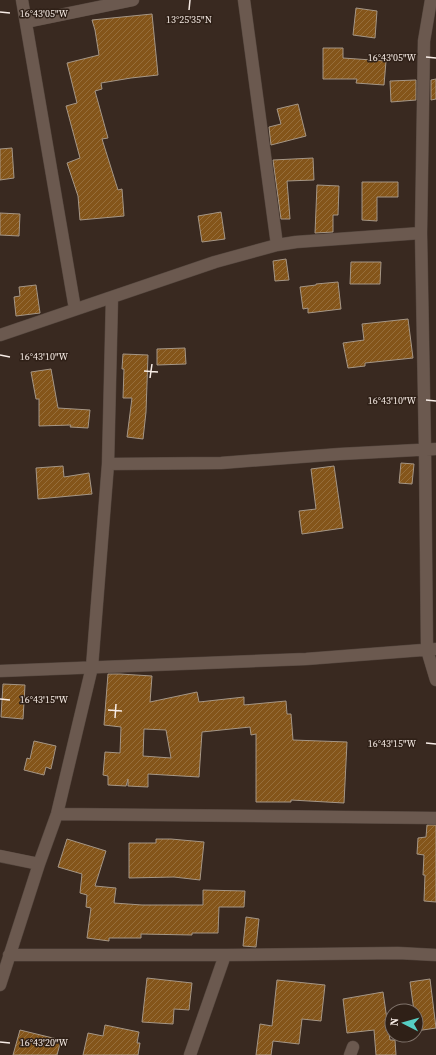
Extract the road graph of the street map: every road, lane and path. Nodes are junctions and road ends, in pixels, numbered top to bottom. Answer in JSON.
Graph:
{"nodes":[{"id":1,"x":22,"y":0,"type":"edge"},
{"id":2,"x":133,"y":0,"type":"edge"},
{"id":3,"x":244,"y":0,"type":"edge"},
{"id":4,"x":431,"y":0,"type":"edge"},
{"id":5,"x":26,"y":22,"type":"junction"},
{"id":6,"x":424,"y":41,"type":"junction"},
{"id":7,"x":436,"y":41,"type":"edge"},
{"id":8,"x":421,"y":233,"type":"junction"},
{"id":9,"x":277,"y":245,"type":"junction"},
{"id":10,"x":112,"y":297,"type":"junction"},
{"id":11,"x":75,"y":310,"type":"junction"},
{"id":12,"x":0,"y":334,"type":"edge"},
{"id":13,"x":431,"y":449,"type":"edge"},
{"id":14,"x":108,"y":464,"type":"junction"},
{"id":15,"x":432,"y":649,"type":"edge"},
{"id":16,"x":92,"y":667,"type":"junction"},
{"id":17,"x":0,"y":671,"type":"edge"},
{"id":18,"x":436,"y":680,"type":"edge"},
{"id":19,"x":57,"y":814,"type":"junction"},
{"id":20,"x":436,"y":818,"type":"edge"},
{"id":21,"x":0,"y":856,"type":"edge"},
{"id":22,"x":39,"y":864,"type":"junction"},
{"id":23,"x":9,"y":955,"type":"junction"},
{"id":24,"x":225,"y":955,"type":"junction"},
{"id":25,"x":436,"y":955,"type":"edge"},
{"id":26,"x":0,"y":985,"type":"edge"},
{"id":27,"x":190,"y":1055,"type":"edge"}],
"edges":[{"from":1,"to":5,"type":"street"},
{"from":2,"to":5,"type":"street"},
{"from":3,"to":9,"type":"street"},
{"from":4,"to":6,"type":"street"},
{"from":5,"to":11,"type":"street"},
{"from":6,"to":7,"type":"street"},
{"from":6,"to":8,"type":"street"},
{"from":8,"to":9,"type":"street"},
{"from":8,"to":13,"type":"street"},
{"from":9,"to":10,"type":"street"},
{"from":10,"to":11,"type":"street"},
{"from":10,"to":14,"type":"street"},
{"from":11,"to":12,"type":"street"},
{"from":13,"to":14,"type":"street"},
{"from":13,"to":15,"type":"street"},
{"from":14,"to":16,"type":"street"},
{"from":15,"to":16,"type":"street"},
{"from":15,"to":18,"type":"street"},
{"from":16,"to":17,"type":"street"},
{"from":16,"to":19,"type":"street"},
{"from":19,"to":20,"type":"street"},
{"from":19,"to":22,"type":"street"},
{"from":21,"to":22,"type":"street"},
{"from":22,"to":23,"type":"street"},
{"from":23,"to":24,"type":"street"},
{"from":23,"to":26,"type":"street"},
{"from":24,"to":25,"type":"street"},
{"from":24,"to":27,"type":"street"}]}
